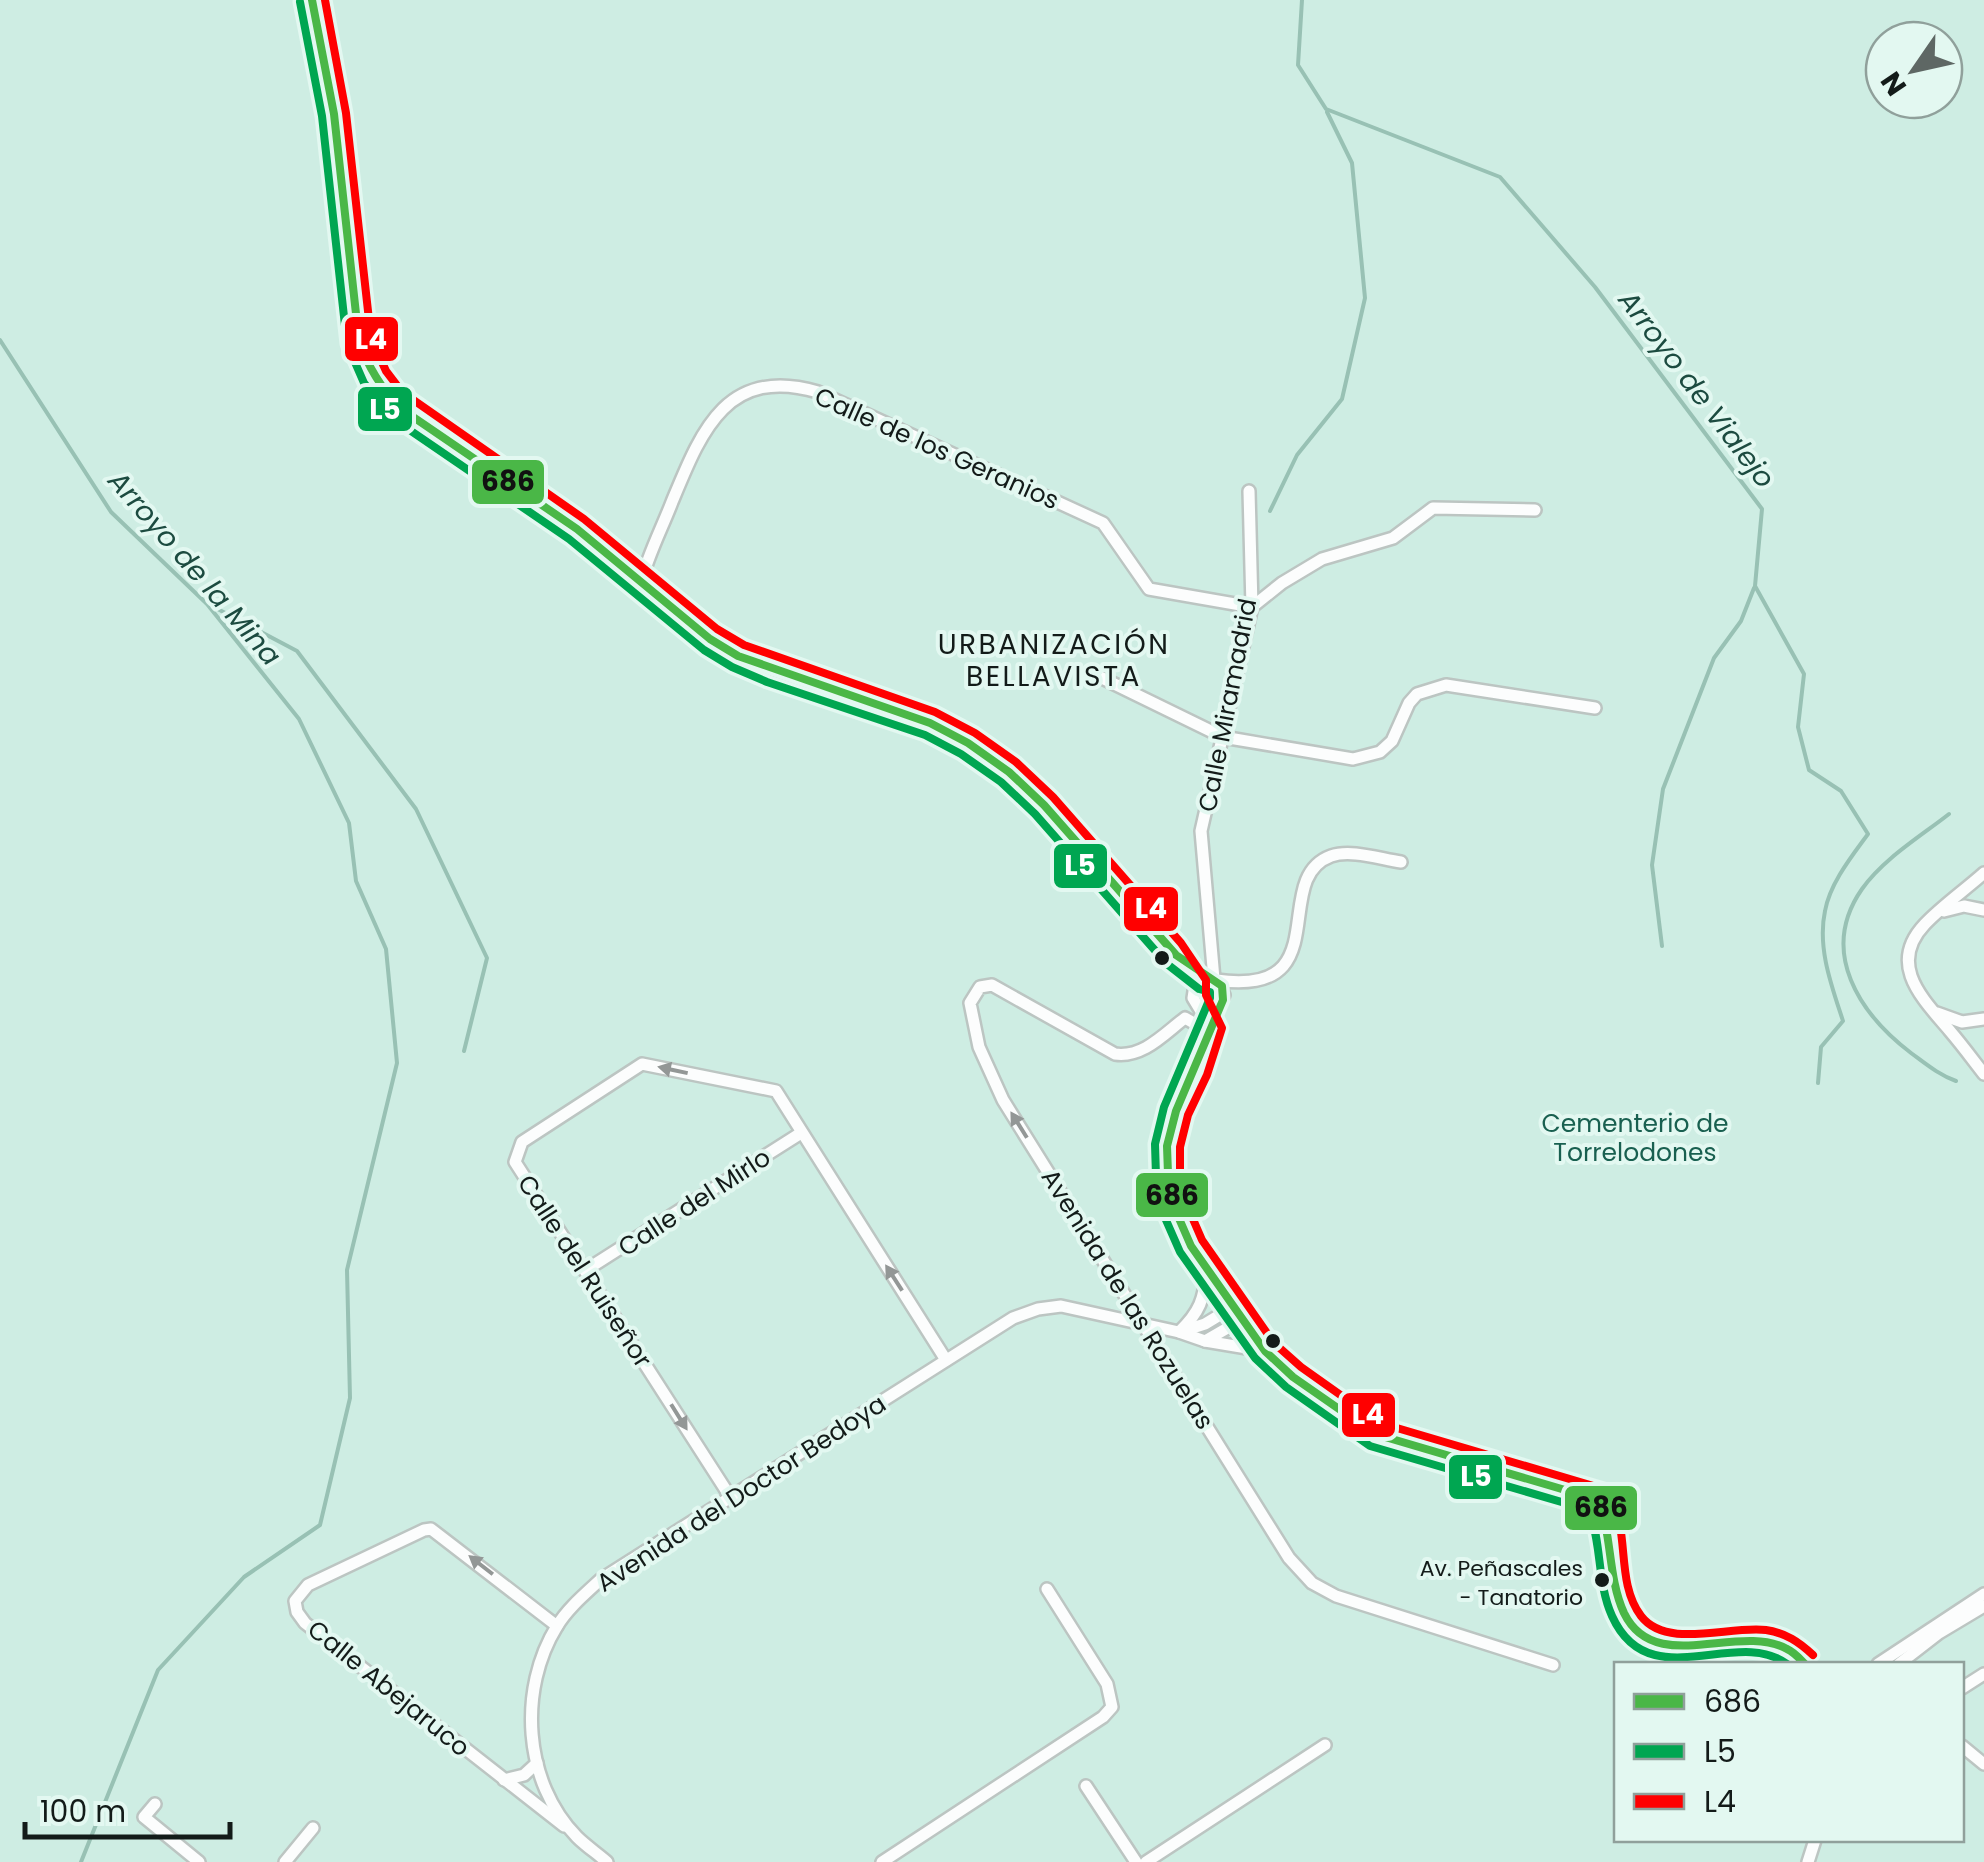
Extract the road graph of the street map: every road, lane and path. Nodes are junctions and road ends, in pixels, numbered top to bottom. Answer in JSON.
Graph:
{"nodes":[{"id":1,"x":312,"y":0,"type":"edge"},
{"id":2,"x":1249,"y":491,"type":"dead end"},
{"id":3,"x":1535,"y":510,"type":"dead end"},
{"id":4,"x":641,"y":582,"type":"junction"},
{"id":5,"x":1252,"y":606,"type":"junction"},
{"id":6,"x":1098,"y":676,"type":"dead end"},
{"id":7,"x":1596,"y":708,"type":"dead end"},
{"id":8,"x":1223,"y":737,"type":"junction"},
{"id":9,"x":1401,"y":862,"type":"dead end"},
{"id":10,"x":1984,"y":873,"type":"edge"},
{"id":11,"x":1984,"y":910,"type":"edge"},
{"id":12,"x":1937,"y":914,"type":"junction"},
{"id":13,"x":1207,"y":981,"type":"junction"},
{"id":14,"x":1242,"y":984,"type":"junction"},
{"id":15,"x":1222,"y":1000,"type":"junction"},
{"id":16,"x":1200,"y":1008,"type":"junction"},
{"id":17,"x":1933,"y":1011,"type":"junction"},
{"id":18,"x":1186,"y":1018,"type":"junction"},
{"id":19,"x":1984,"y":1019,"type":"edge"},
{"id":20,"x":1210,"y":1026,"type":"junction"},
{"id":21,"x":1206,"y":1040,"type":"junction"},
{"id":22,"x":1984,"y":1074,"type":"edge"},
{"id":23,"x":801,"y":1133,"type":"junction"},
{"id":24,"x":586,"y":1270,"type":"junction"},
{"id":25,"x":1207,"y":1271,"type":"junction"},
{"id":26,"x":1234,"y":1307,"type":"junction"},
{"id":27,"x":1243,"y":1320,"type":"junction"},
{"id":28,"x":1145,"y":1326,"type":"junction"},
{"id":29,"x":1179,"y":1332,"type":"junction"},
{"id":30,"x":1206,"y":1342,"type":"junction"},
{"id":31,"x":1265,"y":1351,"type":"junction"},
{"id":32,"x":946,"y":1360,"type":"junction"},
{"id":33,"x":730,"y":1498,"type":"junction"},
{"id":34,"x":1048,"y":1589,"type":"dead end"},
{"id":35,"x":1984,"y":1594,"type":"edge"},
{"id":36,"x":1984,"y":1606,"type":"edge"},
{"id":37,"x":558,"y":1626,"type":"junction"},
{"id":38,"x":1804,"y":1662,"type":"edge"},
{"id":39,"x":1882,"y":1662,"type":"edge"},
{"id":40,"x":1902,"y":1662,"type":"edge"},
{"id":41,"x":1553,"y":1666,"type":"dead end"},
{"id":42,"x":1325,"y":1745,"type":"dead end"},
{"id":43,"x":1964,"y":1748,"type":"edge"},
{"id":44,"x":537,"y":1762,"type":"junction"},
{"id":45,"x":1984,"y":1764,"type":"edge"},
{"id":46,"x":504,"y":1780,"type":"junction"},
{"id":47,"x":1086,"y":1786,"type":"dead end"},
{"id":48,"x":155,"y":1804,"type":"dead end"},
{"id":49,"x":313,"y":1828,"type":"dead end"},
{"id":50,"x":576,"y":1836,"type":"junction"},
{"id":51,"x":199,"y":1862,"type":"edge"},
{"id":52,"x":285,"y":1862,"type":"edge"},
{"id":53,"x":608,"y":1862,"type":"edge"},
{"id":54,"x":882,"y":1862,"type":"edge"},
{"id":55,"x":1136,"y":1862,"type":"edge"},
{"id":56,"x":1146,"y":1862,"type":"edge"}],
"edges":[{"from":1,"to":4,"type":"street"},
{"from":2,"to":5,"type":"street","name":"Calle Miramadrid"},
{"from":3,"to":5,"type":"street"},
{"from":4,"to":5,"type":"street","name":"Calle de los Geranios"},
{"from":4,"to":13,"type":"street"},
{"from":5,"to":8,"type":"street","name":"Calle Miramadrid"},
{"from":6,"to":8,"type":"street"},
{"from":7,"to":8,"type":"street"},
{"from":8,"to":13,"type":"street","name":"Calle Miramadrid"},
{"from":9,"to":14,"type":"street"},
{"from":10,"to":12,"type":"street"},
{"from":11,"to":12,"type":"street"},
{"from":12,"to":17,"type":"street"},
{"from":13,"to":14,"type":"street"},
{"from":13,"to":15,"type":"street"},
{"from":13,"to":16,"type":"street"},
{"from":14,"to":15,"type":"street"},
{"from":15,"to":16,"type":"street"},
{"from":15,"to":20,"type":"street"},
{"from":16,"to":18,"type":"street","name":"Avenida de las Rozuelas"},
{"from":16,"to":20,"type":"street"},
{"from":17,"to":19,"type":"street"},
{"from":17,"to":22,"type":"street"},
{"from":18,"to":21,"type":"street"},
{"from":28,"to":18,"type":"street","name":"Avenida de las Rozuelas","one_way":true},
{"from":20,"to":21,"type":"street"},
{"from":21,"to":25,"type":"street"},
{"from":23,"to":24,"type":"street","name":"Calle del Mirlo"},
{"from":23,"to":24,"type":"street","name":"Calle del Ruiseñor","one_way":true},
{"from":32,"to":23,"type":"street","name":"Calle del Ruiseñor","one_way":true},
{"from":24,"to":33,"type":"street","name":"Calle del Ruiseñor","one_way":true},
{"from":25,"to":26,"type":"street"},
{"from":25,"to":29,"type":"street"},
{"from":26,"to":27,"type":"street"},
{"from":26,"to":29,"type":"street"},
{"from":27,"to":30,"type":"street"},
{"from":27,"to":31,"type":"street"},
{"from":28,"to":29,"type":"street","name":"Avenida del Doctor Bedoya"},
{"from":28,"to":32,"type":"street","name":"Avenida del Doctor Bedoya"},
{"from":28,"to":41,"type":"street","name":"Avenida de las Rozuelas"},
{"from":29,"to":30,"type":"street","name":"Avenida del Doctor Bedoya"},
{"from":30,"to":31,"type":"street","name":"Avenida del Doctor Bedoya"},
{"from":31,"to":38,"type":"street"},
{"from":32,"to":33,"type":"street","name":"Avenida del Doctor Bedoya"},
{"from":33,"to":37,"type":"street","name":"Avenida del Doctor Bedoya"},
{"from":34,"to":54,"type":"street"},
{"from":35,"to":39,"type":"street"},
{"from":36,"to":40,"type":"street"},
{"from":37,"to":44,"type":"street","name":"Avenida del Doctor Bedoya"},
{"from":37,"to":46,"type":"street","name":"Calle Abejaruco","one_way":true},
{"from":42,"to":56,"type":"street"},
{"from":43,"to":45,"type":"street"},
{"from":44,"to":46,"type":"street"},
{"from":44,"to":50,"type":"street","name":"Avenida del Doctor Bedoya"},
{"from":46,"to":50,"type":"street","name":"Calle Abejaruco"},
{"from":47,"to":55,"type":"street"},
{"from":48,"to":51,"type":"street"},
{"from":49,"to":52,"type":"street"},
{"from":50,"to":53,"type":"street","name":"Avenida del Doctor Bedoya"}]}
